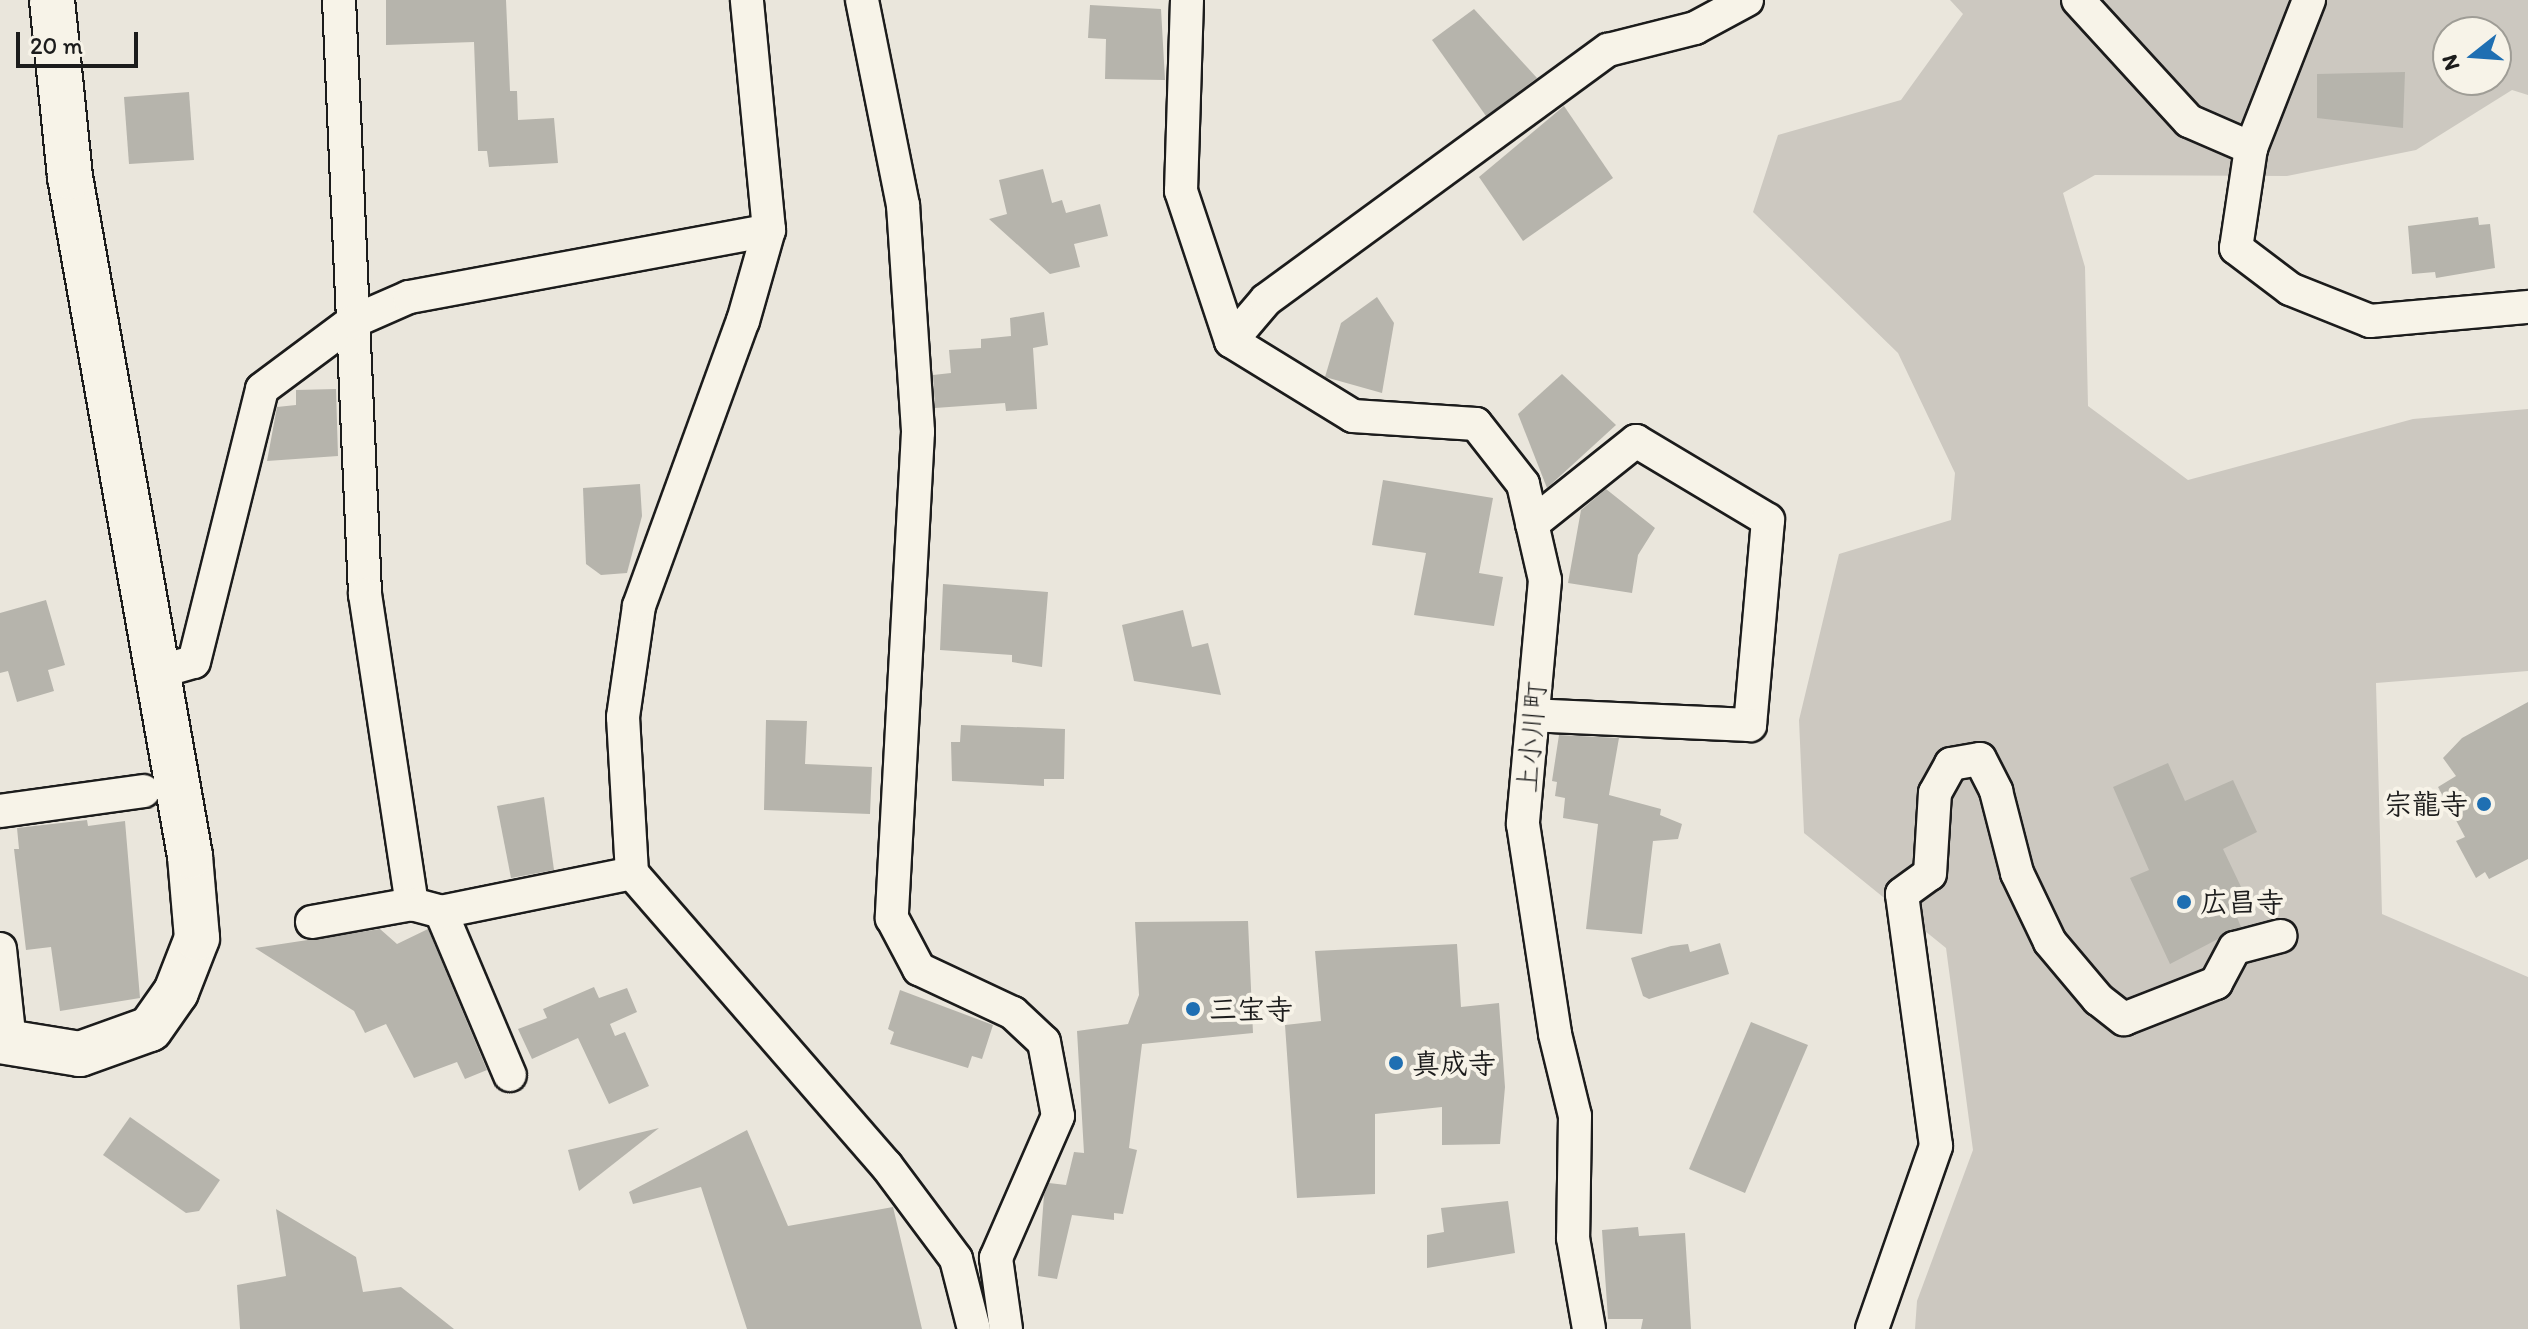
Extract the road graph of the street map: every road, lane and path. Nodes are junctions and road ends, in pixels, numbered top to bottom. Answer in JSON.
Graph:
{"nodes":[{"id":1,"x":52,"y":0,"type":"edge"},
{"id":2,"x":339,"y":0,"type":"edge"},
{"id":3,"x":747,"y":0,"type":"edge"},
{"id":4,"x":862,"y":0,"type":"edge"},
{"id":5,"x":1187,"y":0,"type":"edge"},
{"id":6,"x":1747,"y":0,"type":"edge"},
{"id":7,"x":2078,"y":0,"type":"edge"},
{"id":8,"x":2309,"y":0,"type":"edge"},
{"id":9,"x":2251,"y":148,"type":"junction"},
{"id":10,"x":769,"y":230,"type":"junction"},
{"id":11,"x":2528,"y":307,"type":"edge"},
{"id":12,"x":352,"y":322,"type":"junction"},
{"id":13,"x":1231,"y":341,"type":"junction"},
{"id":14,"x":1532,"y":524,"type":"junction"},
{"id":15,"x":158,"y":672,"type":"junction"},
{"id":16,"x":1533,"y":715,"type":"junction"},
{"id":17,"x":144,"y":791,"type":"dead end"},
{"id":18,"x":0,"y":811,"type":"edge"},
{"id":19,"x":632,"y":873,"type":"junction"},
{"id":20,"x":426,"y":908,"type":"junction"},
{"id":21,"x":312,"y":922,"type":"dead end"},
{"id":22,"x":2280,"y":936,"type":"dead end"},
{"id":23,"x":0,"y":949,"type":"edge"},
{"id":24,"x":5,"y":1042,"type":"edge"},
{"id":25,"x":510,"y":1075,"type":"dead end"},
{"id":26,"x":974,"y":1329,"type":"edge"},
{"id":27,"x":1006,"y":1329,"type":"edge"},
{"id":28,"x":1589,"y":1329,"type":"edge"},
{"id":29,"x":1872,"y":1329,"type":"edge"}],
"edges":[{"from":1,"to":15,"type":"street"},
{"from":2,"to":12,"type":"street"},
{"from":3,"to":10,"type":"street"},
{"from":4,"to":27,"type":"street"},
{"from":5,"to":13,"type":"street"},
{"from":6,"to":13,"type":"street"},
{"from":7,"to":9,"type":"street"},
{"from":8,"to":9,"type":"street"},
{"from":9,"to":11,"type":"street"},
{"from":10,"to":12,"type":"street"},
{"from":10,"to":19,"type":"street"},
{"from":12,"to":15,"type":"street"},
{"from":12,"to":20,"type":"street"},
{"from":13,"to":14,"type":"street","name":"上小川町"},
{"from":14,"to":16,"type":"street","name":"上小川町"},
{"from":14,"to":16,"type":"street"},
{"from":15,"to":24,"type":"street"},
{"from":16,"to":28,"type":"street","name":"上小川町"},
{"from":17,"to":18,"type":"street"},
{"from":19,"to":20,"type":"street"},
{"from":19,"to":26,"type":"street"},
{"from":20,"to":21,"type":"street"},
{"from":20,"to":25,"type":"street"},
{"from":22,"to":29,"type":"street"},
{"from":23,"to":24,"type":"street"}]}
